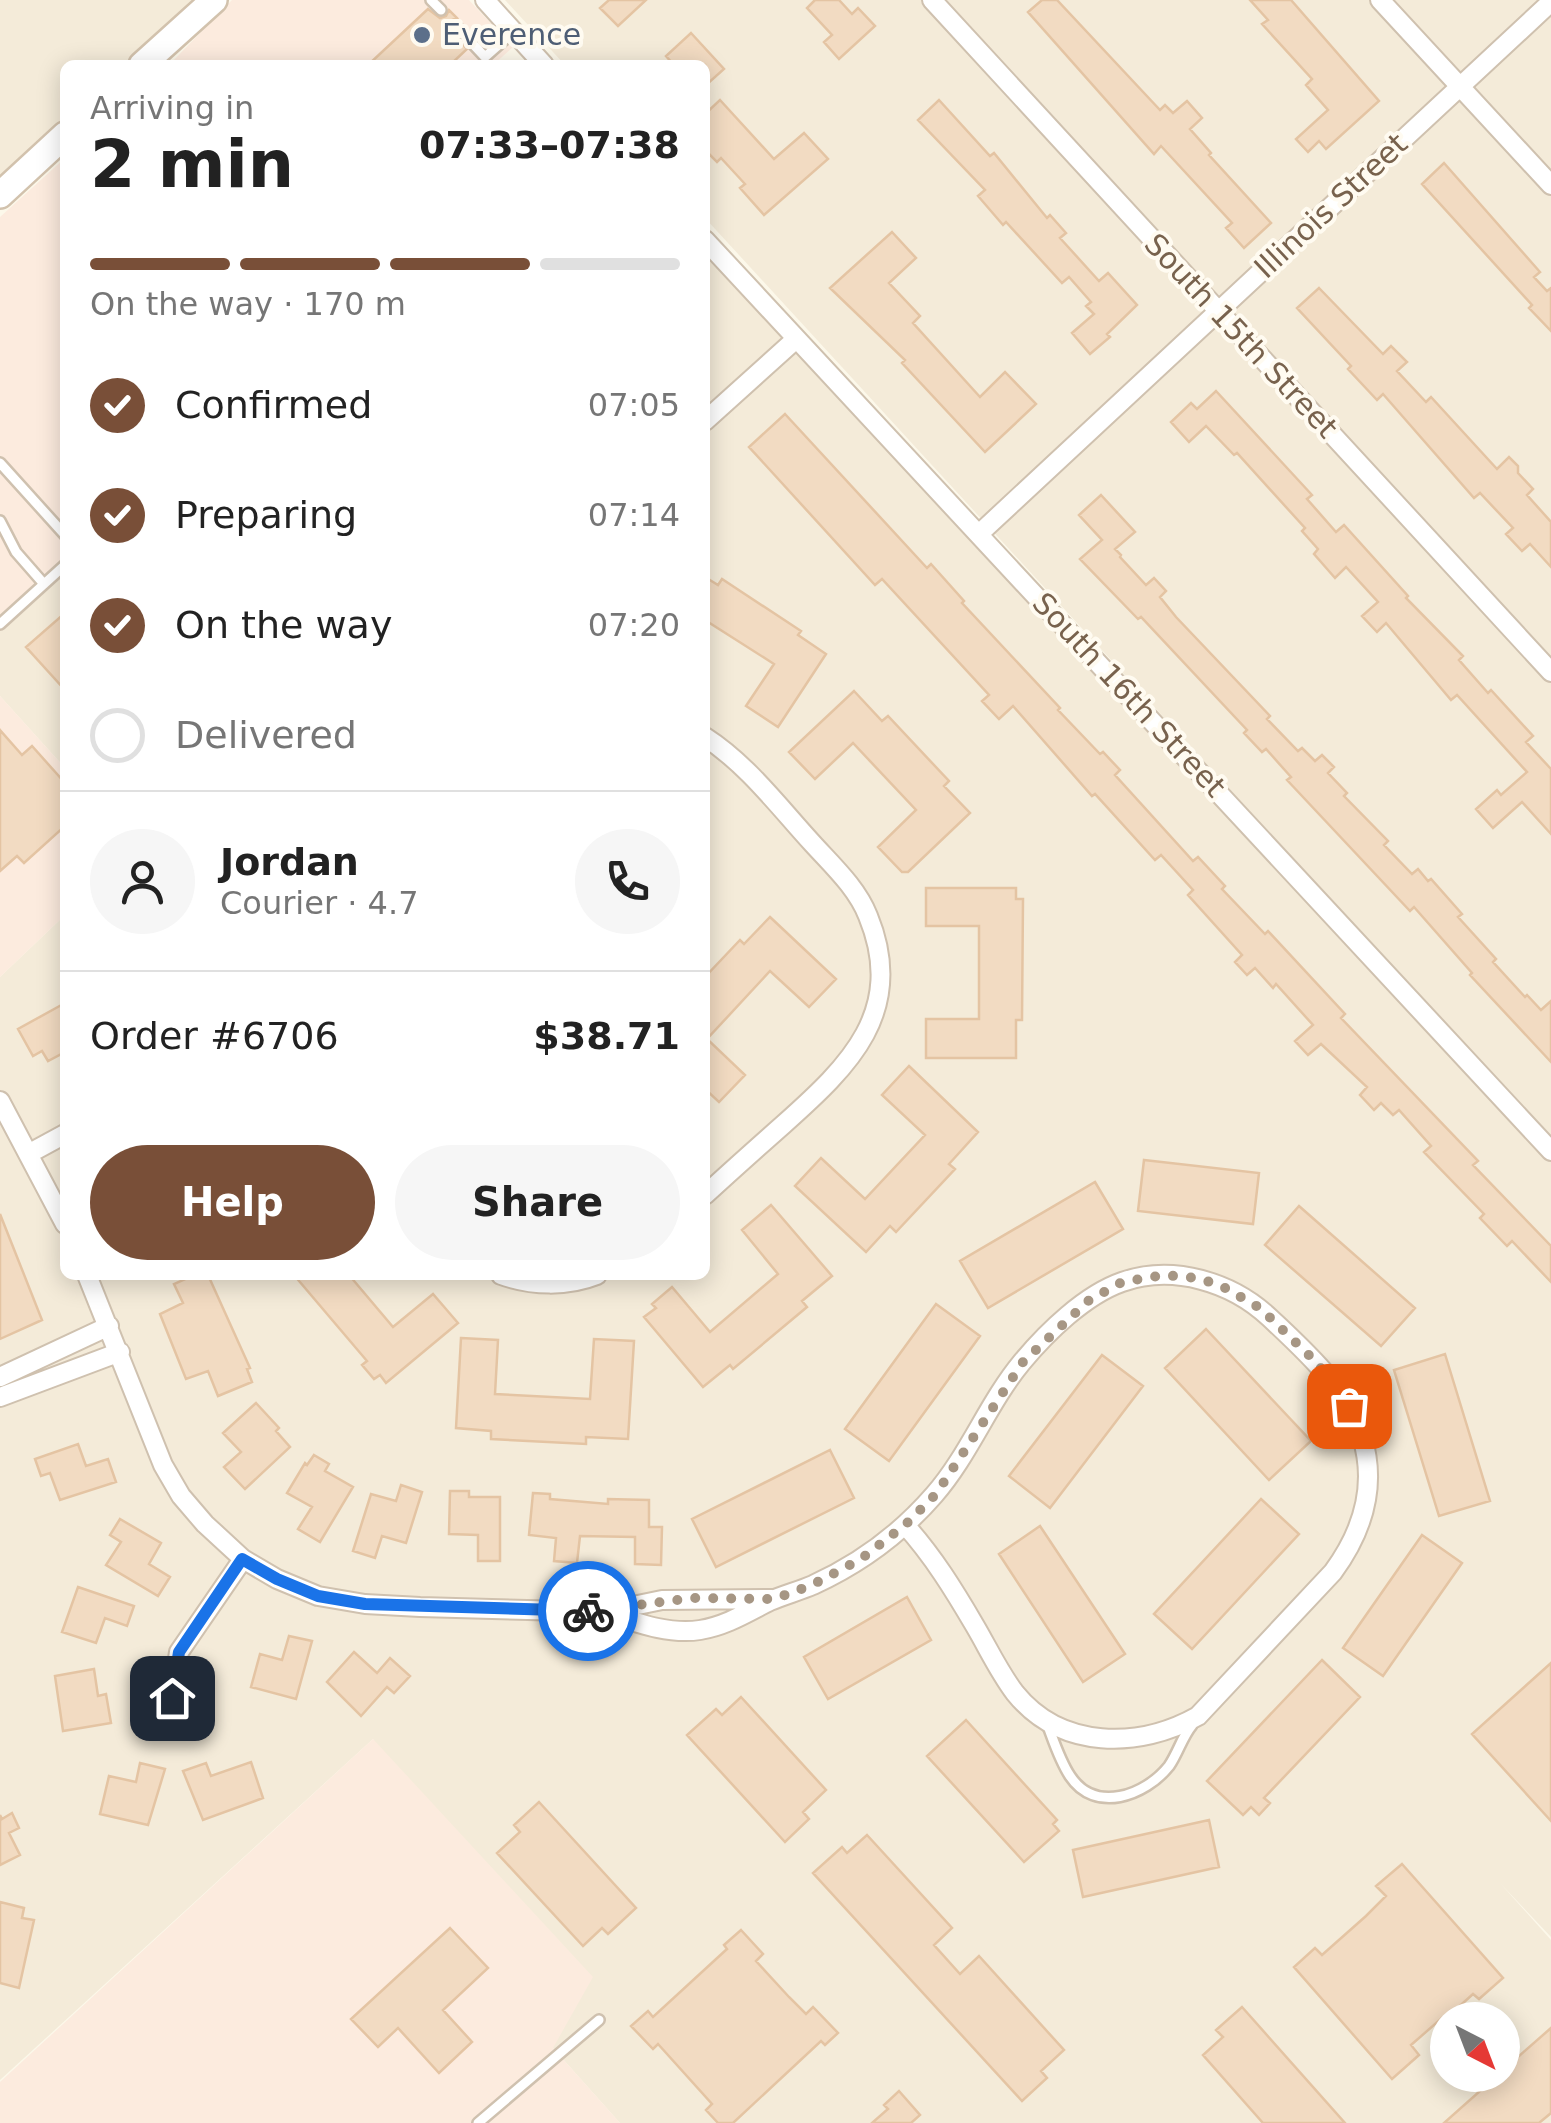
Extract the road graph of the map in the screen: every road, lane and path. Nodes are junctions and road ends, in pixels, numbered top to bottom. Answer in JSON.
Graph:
{"nodes":[{"id":1,"x":214,"y":0,"type":"edge"},
{"id":2,"x":430,"y":0,"type":"edge"},
{"id":3,"x":485,"y":0,"type":"edge"},
{"id":4,"x":932,"y":0,"type":"edge"},
{"id":5,"x":1380,"y":0,"type":"edge"},
{"id":6,"x":1551,"y":2,"type":"edge"},
{"id":7,"x":441,"y":10,"type":"dead end"},
{"id":8,"x":456,"y":26,"type":"dead end"},
{"id":9,"x":514,"y":32,"type":"junction"},
{"id":10,"x":148,"y":60,"type":"edge"},
{"id":11,"x":539,"y":60,"type":"edge"},
{"id":12,"x":1459,"y":86,"type":"junction"},
{"id":13,"x":60,"y":140,"type":"edge"},
{"id":14,"x":1551,"y":185,"type":"edge"},
{"id":15,"x":0,"y":194,"type":"edge"},
{"id":16,"x":710,"y":245,"type":"edge"},
{"id":17,"x":1218,"y":311,"type":"junction"},
{"id":18,"x":796,"y":339,"type":"junction"},
{"id":19,"x":710,"y":416,"type":"edge"},
{"id":20,"x":0,"y":463,"type":"edge"},
{"id":21,"x":0,"y":521,"type":"edge"},
{"id":22,"x":60,"y":529,"type":"edge"},
{"id":23,"x":980,"y":533,"type":"junction"},
{"id":24,"x":60,"y":569,"type":"edge"},
{"id":25,"x":44,"y":584,"type":"junction"},
{"id":26,"x":0,"y":624,"type":"edge"},
{"id":27,"x":1551,"y":672,"type":"edge"},
{"id":28,"x":710,"y":741,"type":"edge"},
{"id":29,"x":0,"y":1101,"type":"edge"},
{"id":30,"x":60,"y":1137,"type":"edge"},
{"id":31,"x":1551,"y":1151,"type":"edge"},
{"id":32,"x":30,"y":1153,"type":"junction"},
{"id":33,"x":710,"y":1190,"type":"edge"},
{"id":34,"x":60,"y":1214,"type":"edge"},
{"id":35,"x":89,"y":1280,"type":"edge"},
{"id":36,"x":532,"y":1280,"type":"edge"},
{"id":37,"x":575,"y":1280,"type":"edge"},
{"id":38,"x":109,"y":1326,"type":"junction"},
{"id":39,"x":120,"y":1352,"type":"junction"},
{"id":40,"x":0,"y":1377,"type":"edge"},
{"id":41,"x":0,"y":1397,"type":"edge"},
{"id":42,"x":905,"y":1525,"type":"junction"},
{"id":43,"x":242,"y":1559,"type":"junction"},
{"id":44,"x":774,"y":1599,"type":"junction"},
{"id":45,"x":604,"y":1612,"type":"junction"},
{"id":46,"x":172,"y":1698,"type":"dead end"},
{"id":47,"x":1198,"y":1716,"type":"junction"},
{"id":48,"x":1045,"y":1718,"type":"junction"},
{"id":49,"x":599,"y":2020,"type":"dead end"},
{"id":50,"x":478,"y":2123,"type":"edge"}],
"edges":[{"from":1,"to":10,"type":"main road"},
{"from":2,"to":7,"type":"lane"},
{"from":3,"to":9,"type":"street"},
{"from":4,"to":17,"type":"street","name":"South 15th Street"},
{"from":5,"to":12,"type":"street"},
{"from":6,"to":12,"type":"street","name":"Illinois Street"},
{"from":8,"to":9,"type":"lane"},
{"from":9,"to":11,"type":"street"},
{"from":12,"to":14,"type":"street"},
{"from":12,"to":17,"type":"street","name":"Illinois Street"},
{"from":13,"to":15,"type":"main road"},
{"from":16,"to":18,"type":"street","name":"South 16th Street"},
{"from":17,"to":23,"type":"street","name":"Illinois Street"},
{"from":17,"to":27,"type":"street","name":"South 15th Street"},
{"from":18,"to":19,"type":"street"},
{"from":18,"to":23,"type":"street","name":"South 16th Street"},
{"from":20,"to":22,"type":"lane"},
{"from":21,"to":25,"type":"lane"},
{"from":23,"to":31,"type":"street","name":"South 16th Street"},
{"from":24,"to":25,"type":"lane"},
{"from":25,"to":26,"type":"lane"},
{"from":28,"to":33,"type":"street"},
{"from":29,"to":32,"type":"street"},
{"from":30,"to":32,"type":"street"},
{"from":32,"to":34,"type":"street"},
{"from":35,"to":38,"type":"street"},
{"from":36,"to":37,"type":"street"},
{"from":38,"to":39,"type":"street"},
{"from":38,"to":40,"type":"street"},
{"from":39,"to":41,"type":"street"},
{"from":39,"to":43,"type":"street"},
{"from":42,"to":44,"type":"street"},
{"from":42,"to":47,"type":"street"},
{"from":42,"to":48,"type":"street"},
{"from":43,"to":45,"type":"street"},
{"from":43,"to":46,"type":"street"},
{"from":44,"to":45,"type":"street"},
{"from":44,"to":45,"type":"street"},
{"from":47,"to":48,"type":"street"},
{"from":47,"to":48,"type":"lane"},
{"from":49,"to":50,"type":"lane"}]}
